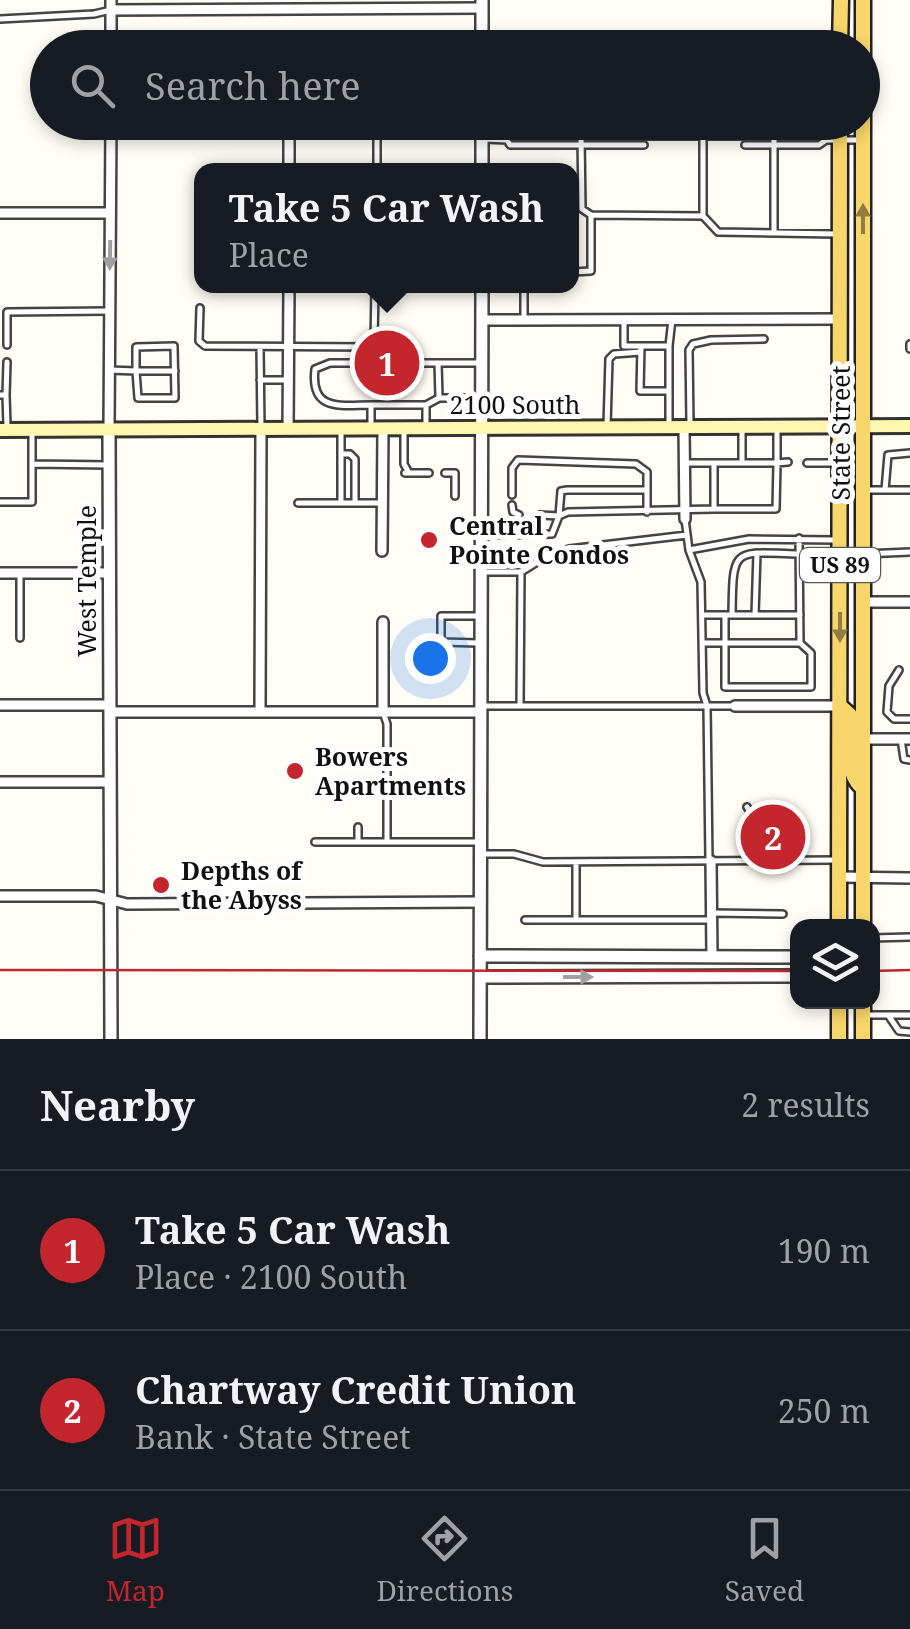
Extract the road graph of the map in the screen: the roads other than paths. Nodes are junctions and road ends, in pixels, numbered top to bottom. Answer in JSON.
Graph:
{"nodes":[{"id":1,"x":840,"y":0,"type":"edge"},
{"id":2,"x":864,"y":0,"type":"edge"},
{"id":3,"x":482,"y":4,"type":"edge"},
{"id":4,"x":111,"y":5,"type":"edge"},
{"id":5,"x":0,"y":19,"type":"edge"},
{"id":6,"x":482,"y":30,"type":"edge"},
{"id":7,"x":840,"y":30,"type":"edge"},
{"id":8,"x":864,"y":30,"type":"edge"},
{"id":9,"x":111,"y":140,"type":"edge"},
{"id":10,"x":507,"y":140,"type":"edge"},
{"id":11,"x":581,"y":140,"type":"edge"},
{"id":12,"x":703,"y":140,"type":"edge"},
{"id":13,"x":774,"y":140,"type":"edge"},
{"id":14,"x":833,"y":140,"type":"junction"},
{"id":15,"x":863,"y":140,"type":"joint"},
{"id":16,"x":581,"y":145,"type":"junction"},
{"id":17,"x":644,"y":145,"type":"dead end"},
{"id":18,"x":746,"y":145,"type":"dead end"},
{"id":19,"x":774,"y":145,"type":"junction"},
{"id":20,"x":0,"y":213,"type":"edge"},
{"id":21,"x":110,"y":213,"type":"junction"},
{"id":22,"x":591,"y":215,"type":"junction"},
{"id":23,"x":703,"y":216,"type":"junction"},
{"id":24,"x":774,"y":234,"type":"junction"},
{"id":25,"x":840,"y":234,"type":"junction"},
{"id":26,"x":579,"y":272,"type":"edge"},
{"id":27,"x":288,"y":293,"type":"edge"},
{"id":28,"x":375,"y":293,"type":"edge"},
{"id":29,"x":482,"y":293,"type":"edge"},
{"id":30,"x":524,"y":293,"type":"edge"},
{"id":31,"x":200,"y":308,"type":"dead end"},
{"id":32,"x":109,"y":310,"type":"junction"},
{"id":33,"x":840,"y":319,"type":"junction"},
{"id":34,"x":482,"y":320,"type":"junction"},
{"id":35,"x":524,"y":320,"type":"junction"},
{"id":36,"x":624,"y":320,"type":"junction"},
{"id":37,"x":672,"y":320,"type":"junction"},
{"id":38,"x":3,"y":327,"type":"edge"},
{"id":39,"x":764,"y":339,"type":"dead end"},
{"id":40,"x":6,"y":345,"type":"dead end"},
{"id":41,"x":669,"y":346,"type":"junction"},
{"id":42,"x":260,"y":347,"type":"junction"},
{"id":43,"x":288,"y":349,"type":"junction"},
{"id":44,"x":641,"y":349,"type":"junction"},
{"id":45,"x":6,"y":362,"type":"dead end"},
{"id":46,"x":438,"y":363,"type":"junction"},
{"id":47,"x":482,"y":363,"type":"junction"},
{"id":48,"x":109,"y":370,"type":"junction"},
{"id":49,"x":136,"y":371,"type":"junction"},
{"id":50,"x":175,"y":371,"type":"junction"},
{"id":51,"x":260,"y":380,"type":"junction"},
{"id":52,"x":288,"y":380,"type":"junction"},
{"id":53,"x":669,"y":391,"type":"junction"},
{"id":54,"x":3,"y":395,"type":"edge"},
{"id":55,"x":439,"y":398,"type":"junction"},
{"id":56,"x":482,"y":398,"type":"junction"},
{"id":57,"x":426,"y":404,"type":"junction"},
{"id":58,"x":370,"y":406,"type":"junction"},
{"id":59,"x":840,"y":425,"type":"junction"},
{"id":60,"x":863,"y":425,"type":"junction"},
{"id":61,"x":742,"y":426,"type":"junction"},
{"id":62,"x":777,"y":426,"type":"junction"},
{"id":63,"x":910,"y":426,"type":"edge"},
{"id":64,"x":607,"y":427,"type":"junction"},
{"id":65,"x":669,"y":427,"type":"junction"},
{"id":66,"x":687,"y":427,"type":"junction"},
{"id":67,"x":377,"y":428,"type":"junction"},
{"id":68,"x":404,"y":428,"type":"junction"},
{"id":69,"x":426,"y":428,"type":"junction"},
{"id":70,"x":482,"y":428,"type":"junction"},
{"id":71,"x":261,"y":429,"type":"junction"},
{"id":72,"x":288,"y":429,"type":"junction"},
{"id":73,"x":341,"y":429,"type":"junction"},
{"id":74,"x":3,"y":430,"type":"edge"},
{"id":75,"x":32,"y":430,"type":"junction"},
{"id":76,"x":110,"y":430,"type":"junction"},
{"id":77,"x":910,"y":453,"type":"edge"},
{"id":78,"x":341,"y":454,"type":"junction"},
{"id":79,"x":714,"y":462,"type":"junction"},
{"id":80,"x":742,"y":462,"type":"junction"},
{"id":81,"x":777,"y":462,"type":"junction"},
{"id":82,"x":788,"y":462,"type":"dead end"},
{"id":83,"x":685,"y":463,"type":"junction"},
{"id":84,"x":806,"y":463,"type":"dead end"},
{"id":85,"x":840,"y":463,"type":"junction"},
{"id":86,"x":32,"y":464,"type":"junction"},
{"id":87,"x":110,"y":464,"type":"junction"},
{"id":88,"x":429,"y":473,"type":"dead end"},
{"id":89,"x":444,"y":473,"type":"dead end"},
{"id":90,"x":0,"y":490,"type":"edge"},
{"id":91,"x":646,"y":490,"type":"junction"},
{"id":92,"x":862,"y":490,"type":"junction"},
{"id":93,"x":886,"y":490,"type":"junction"},
{"id":94,"x":910,"y":490,"type":"edge"},
{"id":95,"x":455,"y":496,"type":"dead end"},
{"id":96,"x":512,"y":496,"type":"dead end"},
{"id":97,"x":0,"y":502,"type":"edge"},
{"id":98,"x":298,"y":503,"type":"dead end"},
{"id":99,"x":342,"y":504,"type":"junction"},
{"id":100,"x":355,"y":504,"type":"junction"},
{"id":101,"x":383,"y":504,"type":"junction"},
{"id":102,"x":512,"y":505,"type":"dead end"},
{"id":103,"x":714,"y":509,"type":"junction"},
{"id":104,"x":647,"y":512,"type":"junction"},
{"id":105,"x":685,"y":514,"type":"junction"},
{"id":106,"x":519,"y":515,"type":"dead end"},
{"id":107,"x":540,"y":515,"type":"dead end"},
{"id":108,"x":559,"y":516,"type":"junction"},
{"id":109,"x":481,"y":535,"type":"junction"},
{"id":110,"x":687,"y":535,"type":"junction"},
{"id":111,"x":799,"y":538,"type":"junction"},
{"id":112,"x":840,"y":540,"type":"junction"},
{"id":113,"x":690,"y":550,"type":"junction"},
{"id":114,"x":382,"y":551,"type":"dead end"},
{"id":115,"x":910,"y":552,"type":"edge"},
{"id":116,"x":757,"y":553,"type":"junction"},
{"id":117,"x":800,"y":554,"type":"junction"},
{"id":118,"x":864,"y":554,"type":"junction"},
{"id":119,"x":481,"y":572,"type":"junction"},
{"id":120,"x":522,"y":572,"type":"junction"},
{"id":121,"x":0,"y":573,"type":"edge"},
{"id":122,"x":20,"y":573,"type":"junction"},
{"id":123,"x":110,"y":573,"type":"junction"},
{"id":124,"x":864,"y":602,"type":"junction"},
{"id":125,"x":910,"y":602,"type":"edge"},
{"id":126,"x":701,"y":615,"type":"junction"},
{"id":127,"x":728,"y":615,"type":"junction"},
{"id":128,"x":754,"y":615,"type":"junction"},
{"id":129,"x":800,"y":615,"type":"junction"},
{"id":130,"x":481,"y":616,"type":"junction"},
{"id":131,"x":383,"y":622,"type":"dead end"},
{"id":132,"x":20,"y":638,"type":"dead end"},
{"id":133,"x":481,"y":643,"type":"junction"},
{"id":134,"x":702,"y":643,"type":"junction"},
{"id":135,"x":725,"y":643,"type":"junction"},
{"id":136,"x":800,"y":643,"type":"junction"},
{"id":137,"x":898,"y":670,"type":"dead end"},
{"id":138,"x":0,"y":705,"type":"edge"},
{"id":139,"x":520,"y":706,"type":"junction"},
{"id":140,"x":707,"y":706,"type":"junction"},
{"id":141,"x":736,"y":706,"type":"joint"},
{"id":142,"x":840,"y":706,"type":"junction"},
{"id":143,"x":110,"y":709,"type":"junction"},
{"id":144,"x":481,"y":709,"type":"junction"},
{"id":145,"x":260,"y":712,"type":"junction"},
{"id":146,"x":383,"y":712,"type":"junction"},
{"id":147,"x":910,"y":720,"type":"edge"},
{"id":148,"x":864,"y":740,"type":"junction"},
{"id":149,"x":906,"y":740,"type":"edge"},
{"id":150,"x":910,"y":760,"type":"edge"},
{"id":151,"x":0,"y":782,"type":"edge"},
{"id":152,"x":110,"y":782,"type":"junction"},
{"id":153,"x":864,"y":788,"type":"junction"},
{"id":154,"x":749,"y":810,"type":"dead end"},
{"id":155,"x":358,"y":827,"type":"dead end"},
{"id":156,"x":315,"y":842,"type":"dead end"},
{"id":157,"x":358,"y":842,"type":"junction"},
{"id":158,"x":387,"y":842,"type":"junction"},
{"id":159,"x":481,"y":848,"type":"junction"},
{"id":160,"x":746,"y":850,"type":"dead end"},
{"id":161,"x":839,"y":860,"type":"junction"},
{"id":162,"x":710,"y":861,"type":"junction"},
{"id":163,"x":576,"y":862,"type":"junction"},
{"id":164,"x":839,"y":878,"type":"junction"},
{"id":165,"x":863,"y":878,"type":"junction"},
{"id":166,"x":910,"y":878,"type":"edge"},
{"id":167,"x":0,"y":896,"type":"edge"},
{"id":168,"x":110,"y":899,"type":"junction"},
{"id":169,"x":481,"y":902,"type":"junction"},
{"id":170,"x":783,"y":914,"type":"dead end"},
{"id":171,"x":712,"y":916,"type":"junction"},
{"id":172,"x":839,"y":919,"type":"edge"},
{"id":173,"x":863,"y":919,"type":"edge"},
{"id":174,"x":525,"y":920,"type":"dead end"},
{"id":175,"x":576,"y":920,"type":"junction"},
{"id":176,"x":910,"y":937,"type":"edge"},
{"id":177,"x":880,"y":938,"type":"edge"},
{"id":178,"x":480,"y":956,"type":"junction"},
{"id":179,"x":712,"y":956,"type":"junction"},
{"id":180,"x":790,"y":957,"type":"edge"},
{"id":181,"x":790,"y":976,"type":"edge"},
{"id":182,"x":480,"y":977,"type":"junction"},
{"id":183,"x":839,"y":1009,"type":"edge"},
{"id":184,"x":863,"y":1009,"type":"edge"},
{"id":185,"x":867,"y":1009,"type":"edge"},
{"id":186,"x":888,"y":1015,"type":"junction"},
{"id":187,"x":910,"y":1015,"type":"edge"},
{"id":188,"x":910,"y":1032,"type":"edge"},
{"id":189,"x":111,"y":1039,"type":"edge"},
{"id":190,"x":480,"y":1039,"type":"edge"},
{"id":191,"x":839,"y":1039,"type":"edge"},
{"id":192,"x":863,"y":1039,"type":"edge"}],
"edges":[{"from":1,"to":7,"type":"main road"},
{"from":2,"to":8,"type":"main road","name":"State Street","number":"US 89"},
{"from":3,"to":4,"type":"street"},
{"from":3,"to":6,"type":"street"},
{"from":4,"to":5,"type":"lane"},
{"from":9,"to":21,"type":"street","name":"West Temple"},
{"from":10,"to":16,"type":"lane"},
{"from":11,"to":16,"type":"lane"},
{"from":12,"to":23,"type":"lane"},
{"from":13,"to":19,"type":"lane"},
{"from":14,"to":15,"type":"lane"},
{"from":14,"to":19,"type":"lane"},
{"from":14,"to":25,"type":"main road","name":"State Street","number":"US 89"},
{"from":60,"to":15,"type":"main road","name":"State Street","number":"US 89","one_way":true},
{"from":16,"to":17,"type":"lane"},
{"from":16,"to":22,"type":"lane"},
{"from":18,"to":19,"type":"lane"},
{"from":19,"to":24,"type":"lane"},
{"from":20,"to":21,"type":"street"},
{"from":21,"to":32,"type":"street","name":"West Temple","one_way":true},
{"from":22,"to":23,"type":"lane"},
{"from":22,"to":26,"type":"lane"},
{"from":23,"to":24,"type":"lane"},
{"from":24,"to":25,"type":"lane"},
{"from":25,"to":33,"type":"main road","name":"State Street","number":"US 89"},
{"from":27,"to":43,"type":"street"},
{"from":28,"to":43,"type":"lane"},
{"from":29,"to":34,"type":"street"},
{"from":30,"to":35,"type":"lane"},
{"from":31,"to":42,"type":"lane"},
{"from":32,"to":38,"type":"lane"},
{"from":32,"to":48,"type":"street","name":"West Temple"},
{"from":33,"to":37,"type":"street"},
{"from":33,"to":59,"type":"main road","name":"State Street","number":"US 89"},
{"from":34,"to":35,"type":"street"},
{"from":34,"to":47,"type":"street"},
{"from":35,"to":36,"type":"street"},
{"from":36,"to":37,"type":"street"},
{"from":36,"to":44,"type":"lane"},
{"from":37,"to":41,"type":"lane"},
{"from":38,"to":40,"type":"lane"},
{"from":39,"to":66,"type":"lane"},
{"from":41,"to":44,"type":"lane"},
{"from":41,"to":53,"type":"lane"},
{"from":42,"to":43,"type":"lane"},
{"from":42,"to":51,"type":"lane"},
{"from":43,"to":52,"type":"street"},
{"from":44,"to":53,"type":"lane"},
{"from":44,"to":64,"type":"lane"},
{"from":45,"to":54,"type":"lane"},
{"from":46,"to":47,"type":"lane"},
{"from":46,"to":55,"type":"lane"},
{"from":46,"to":58,"type":"lane"},
{"from":47,"to":56,"type":"street"},
{"from":48,"to":49,"type":"lane"},
{"from":48,"to":76,"type":"street","name":"West Temple"},
{"from":49,"to":50,"type":"lane"},
{"from":49,"to":50,"type":"lane"},
{"from":49,"to":50,"type":"lane"},
{"from":51,"to":52,"type":"lane"},
{"from":51,"to":71,"type":"lane"},
{"from":52,"to":72,"type":"street"},
{"from":53,"to":65,"type":"lane"},
{"from":54,"to":74,"type":"lane"},
{"from":55,"to":56,"type":"lane"},
{"from":55,"to":57,"type":"lane"},
{"from":56,"to":70,"type":"street"},
{"from":57,"to":58,"type":"lane"},
{"from":57,"to":69,"type":"lane"},
{"from":58,"to":67,"type":"lane"},
{"from":59,"to":60,"type":"main road","name":"2100 South"},
{"from":59,"to":62,"type":"main road","name":"2100 South"},
{"from":59,"to":85,"type":"main road","name":"State Street","number":"US 89"},
{"from":60,"to":63,"type":"main road","name":"2100 South"},
{"from":60,"to":92,"type":"main road","name":"State Street","number":"US 89"},
{"from":61,"to":62,"type":"main road","name":"2100 South"},
{"from":61,"to":66,"type":"main road","name":"2100 South"},
{"from":61,"to":80,"type":"lane"},
{"from":62,"to":81,"type":"lane"},
{"from":64,"to":65,"type":"main road","name":"2100 South"},
{"from":64,"to":70,"type":"main road","name":"2100 South"},
{"from":65,"to":66,"type":"main road","name":"2100 South"},
{"from":66,"to":83,"type":"street"},
{"from":67,"to":68,"type":"main road","name":"2100 South"},
{"from":67,"to":73,"type":"main road","name":"2100 South"},
{"from":67,"to":101,"type":"street"},
{"from":68,"to":69,"type":"main road","name":"2100 South"},
{"from":68,"to":88,"type":"lane"},
{"from":69,"to":70,"type":"main road","name":"2100 South"},
{"from":70,"to":109,"type":"street"},
{"from":71,"to":72,"type":"main road","name":"2100 South"},
{"from":71,"to":76,"type":"main road","name":"2100 South"},
{"from":71,"to":145,"type":"street"},
{"from":72,"to":73,"type":"main road","name":"2100 South"},
{"from":73,"to":78,"type":"lane"},
{"from":74,"to":75,"type":"main road","name":"2100 South"},
{"from":75,"to":76,"type":"main road","name":"2100 South"},
{"from":75,"to":86,"type":"lane"},
{"from":76,"to":87,"type":"street","name":"West Temple"},
{"from":77,"to":93,"type":"lane"},
{"from":78,"to":99,"type":"lane"},
{"from":78,"to":100,"type":"lane"},
{"from":79,"to":80,"type":"lane"},
{"from":79,"to":83,"type":"lane"},
{"from":79,"to":103,"type":"lane"},
{"from":80,"to":81,"type":"lane"},
{"from":81,"to":82,"type":"lane"},
{"from":81,"to":103,"type":"lane"},
{"from":83,"to":105,"type":"street"},
{"from":84,"to":85,"type":"lane"},
{"from":85,"to":112,"type":"main road","name":"State Street","number":"US 89"},
{"from":86,"to":87,"type":"lane"},
{"from":86,"to":97,"type":"lane"},
{"from":87,"to":123,"type":"street","name":"West Temple"},
{"from":89,"to":95,"type":"lane"},
{"from":90,"to":97,"type":"lane"},
{"from":91,"to":96,"type":"lane"},
{"from":91,"to":104,"type":"lane"},
{"from":91,"to":108,"type":"lane"},
{"from":92,"to":93,"type":"lane"},
{"from":92,"to":118,"type":"main road","name":"State Street","number":"US 89"},
{"from":93,"to":94,"type":"lane"},
{"from":98,"to":99,"type":"lane"},
{"from":99,"to":100,"type":"lane"},
{"from":100,"to":101,"type":"lane"},
{"from":101,"to":114,"type":"street"},
{"from":102,"to":106,"type":"lane"},
{"from":103,"to":105,"type":"lane"},
{"from":104,"to":105,"type":"lane"},
{"from":104,"to":108,"type":"lane"},
{"from":105,"to":110,"type":"lane"},
{"from":107,"to":108,"type":"lane"},
{"from":108,"to":109,"type":"lane"},
{"from":109,"to":119,"type":"street"},
{"from":110,"to":113,"type":"lane"},
{"from":110,"to":120,"type":"lane"},
{"from":111,"to":112,"type":"lane"},
{"from":111,"to":113,"type":"lane"},
{"from":111,"to":117,"type":"lane"},
{"from":112,"to":142,"type":"main road","name":"State Street","number":"US 89","one_way":true},
{"from":113,"to":126,"type":"lane"},
{"from":115,"to":118,"type":"lane"},
{"from":116,"to":117,"type":"lane"},
{"from":116,"to":127,"type":"lane"},
{"from":116,"to":128,"type":"lane"},
{"from":117,"to":129,"type":"lane"},
{"from":118,"to":124,"type":"main road","name":"State Street","number":"US 89"},
{"from":119,"to":120,"type":"lane"},
{"from":119,"to":130,"type":"street"},
{"from":120,"to":139,"type":"lane"},
{"from":121,"to":122,"type":"street"},
{"from":122,"to":123,"type":"street"},
{"from":122,"to":132,"type":"lane"},
{"from":123,"to":143,"type":"street","name":"West Temple"},
{"from":124,"to":125,"type":"street"},
{"from":124,"to":148,"type":"main road","name":"State Street","number":"US 89"},
{"from":126,"to":127,"type":"lane"},
{"from":126,"to":134,"type":"lane"},
{"from":127,"to":128,"type":"lane"},
{"from":127,"to":135,"type":"lane"},
{"from":128,"to":129,"type":"lane"},
{"from":129,"to":136,"type":"lane"},
{"from":130,"to":133,"type":"street"},
{"from":130,"to":133,"type":"lane"},
{"from":131,"to":146,"type":"street"},
{"from":133,"to":144,"type":"street"},
{"from":134,"to":135,"type":"lane"},
{"from":134,"to":140,"type":"lane"},
{"from":135,"to":136,"type":"lane"},
{"from":135,"to":136,"type":"lane"},
{"from":137,"to":147,"type":"lane"},
{"from":138,"to":143,"type":"street"},
{"from":139,"to":140,"type":"lane"},
{"from":139,"to":144,"type":"lane"},
{"from":140,"to":141,"type":"lane"},
{"from":140,"to":162,"type":"lane"},
{"from":141,"to":142,"type":"street"},
{"from":142,"to":153,"type":"main road"},
{"from":142,"to":161,"type":"main road","name":"State Street","number":"US 89"},
{"from":143,"to":145,"type":"street"},
{"from":143,"to":152,"type":"street","name":"West Temple"},
{"from":144,"to":146,"type":"street"},
{"from":144,"to":159,"type":"street"},
{"from":145,"to":146,"type":"street"},
{"from":146,"to":158,"type":"lane"},
{"from":148,"to":149,"type":"street"},
{"from":148,"to":153,"type":"main road","name":"State Street","number":"US 89"},
{"from":149,"to":150,"type":"lane"},
{"from":151,"to":152,"type":"street"},
{"from":152,"to":168,"type":"street","name":"West Temple"},
{"from":153,"to":165,"type":"main road","name":"State Street","number":"US 89"},
{"from":154,"to":160,"type":"lane"},
{"from":155,"to":157,"type":"lane"},
{"from":156,"to":157,"type":"lane"},
{"from":157,"to":158,"type":"lane"},
{"from":158,"to":159,"type":"lane"},
{"from":159,"to":163,"type":"lane"},
{"from":159,"to":169,"type":"street"},
{"from":161,"to":162,"type":"lane"},
{"from":161,"to":164,"type":"main road","name":"State Street","number":"US 89"},
{"from":162,"to":163,"type":"lane"},
{"from":162,"to":171,"type":"street"},
{"from":163,"to":175,"type":"lane"},
{"from":164,"to":165,"type":"street"},
{"from":164,"to":172,"type":"main road","name":"State Street","number":"US 89"},
{"from":165,"to":166,"type":"street"},
{"from":165,"to":173,"type":"main road","name":"State Street","number":"US 89"},
{"from":167,"to":168,"type":"street"},
{"from":168,"to":169,"type":"street"},
{"from":168,"to":189,"type":"street","name":"West Temple"},
{"from":169,"to":178,"type":"street"},
{"from":170,"to":171,"type":"lane"},
{"from":171,"to":175,"type":"lane"},
{"from":171,"to":179,"type":"street"},
{"from":174,"to":175,"type":"lane"},
{"from":176,"to":177,"type":"lane"},
{"from":178,"to":179,"type":"street"},
{"from":178,"to":182,"type":"street"},
{"from":179,"to":180,"type":"street"},
{"from":182,"to":181,"type":"street","one_way":true},
{"from":182,"to":190,"type":"street"},
{"from":183,"to":191,"type":"main road"},
{"from":184,"to":192,"type":"main road"},
{"from":185,"to":186,"type":"lane"},
{"from":186,"to":187,"type":"lane"},
{"from":186,"to":188,"type":"lane"}]}
